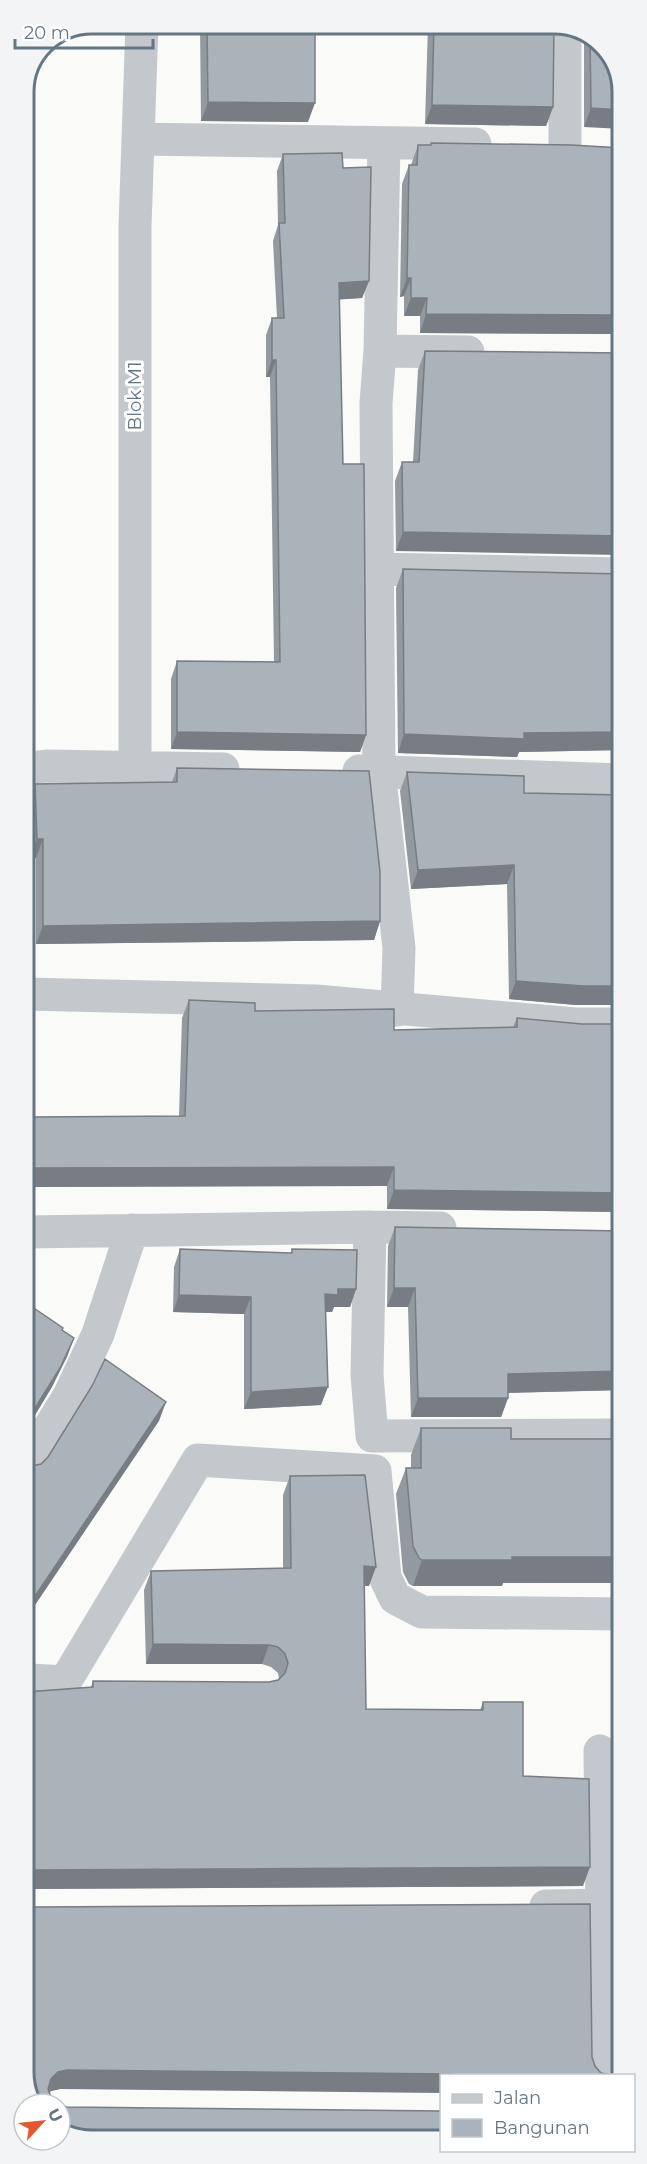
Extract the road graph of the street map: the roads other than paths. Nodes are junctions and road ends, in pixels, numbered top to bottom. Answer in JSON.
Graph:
{"nodes":[{"id":1,"x":142,"y":34,"type":"edge"},
{"id":2,"x":565,"y":36,"type":"edge"},
{"id":3,"x":138,"y":139,"type":"junction"},
{"id":4,"x":384,"y":143,"type":"junction"},
{"id":5,"x":565,"y":145,"type":"junction"},
{"id":6,"x":599,"y":147,"type":"edge"},
{"id":7,"x":380,"y":351,"type":"junction"},
{"id":8,"x":503,"y":352,"type":"edge"},
{"id":9,"x":378,"y":569,"type":"junction"},
{"id":10,"x":612,"y":574,"type":"edge"},
{"id":11,"x":135,"y":767,"type":"junction"},
{"id":12,"x":34,"y":768,"type":"edge"},
{"id":13,"x":252,"y":770,"type":"edge"},
{"id":14,"x":334,"y":771,"type":"edge"},
{"id":15,"x":379,"y":771,"type":"junction"},
{"id":16,"x":612,"y":780,"type":"edge"},
{"id":17,"x":34,"y":993,"type":"edge"},
{"id":18,"x":397,"y":1010,"type":"junction"},
{"id":19,"x":612,"y":1024,"type":"edge"},
{"id":20,"x":370,"y":1227,"type":"junction"},
{"id":21,"x":473,"y":1229,"type":"edge"},
{"id":22,"x":132,"y":1230,"type":"junction"},
{"id":23,"x":34,"y":1232,"type":"edge"},
{"id":24,"x":612,"y":1435,"type":"edge"},
{"id":25,"x":34,"y":1452,"type":"edge"},
{"id":26,"x":612,"y":1614,"type":"edge"},
{"id":27,"x":34,"y":1680,"type":"edge"},
{"id":28,"x":65,"y":1682,"type":"junction"},
{"id":29,"x":100,"y":1682,"type":"edge"},
{"id":30,"x":600,"y":1751,"type":"dead end"},
{"id":31,"x":612,"y":1893,"type":"edge"},
{"id":32,"x":612,"y":1905,"type":"edge"},
{"id":33,"x":519,"y":1906,"type":"edge"},
{"id":34,"x":612,"y":1924,"type":"edge"},
{"id":35,"x":604,"y":2074,"type":"edge"}],
"edges":[{"from":1,"to":3,"type":"street","name":"Blok M1"},
{"from":2,"to":5,"type":"street"},
{"from":3,"to":4,"type":"street"},
{"from":3,"to":11,"type":"street","name":"Blok M1"},
{"from":4,"to":5,"type":"street"},
{"from":4,"to":7,"type":"street"},
{"from":5,"to":6,"type":"street"},
{"from":7,"to":8,"type":"street"},
{"from":7,"to":9,"type":"street"},
{"from":9,"to":10,"type":"street"},
{"from":9,"to":15,"type":"street"},
{"from":11,"to":12,"type":"street"},
{"from":11,"to":13,"type":"street"},
{"from":14,"to":15,"type":"street"},
{"from":15,"to":16,"type":"street"},
{"from":15,"to":18,"type":"street"},
{"from":17,"to":18,"type":"street"},
{"from":18,"to":19,"type":"street"},
{"from":20,"to":21,"type":"street"},
{"from":20,"to":22,"type":"street"},
{"from":20,"to":24,"type":"street"},
{"from":22,"to":23,"type":"street"},
{"from":22,"to":25,"type":"street"},
{"from":26,"to":28,"type":"street"},
{"from":27,"to":28,"type":"street"},
{"from":28,"to":29,"type":"street"},
{"from":30,"to":31,"type":"street"},
{"from":32,"to":33,"type":"street"},
{"from":34,"to":35,"type":"street"}]}
